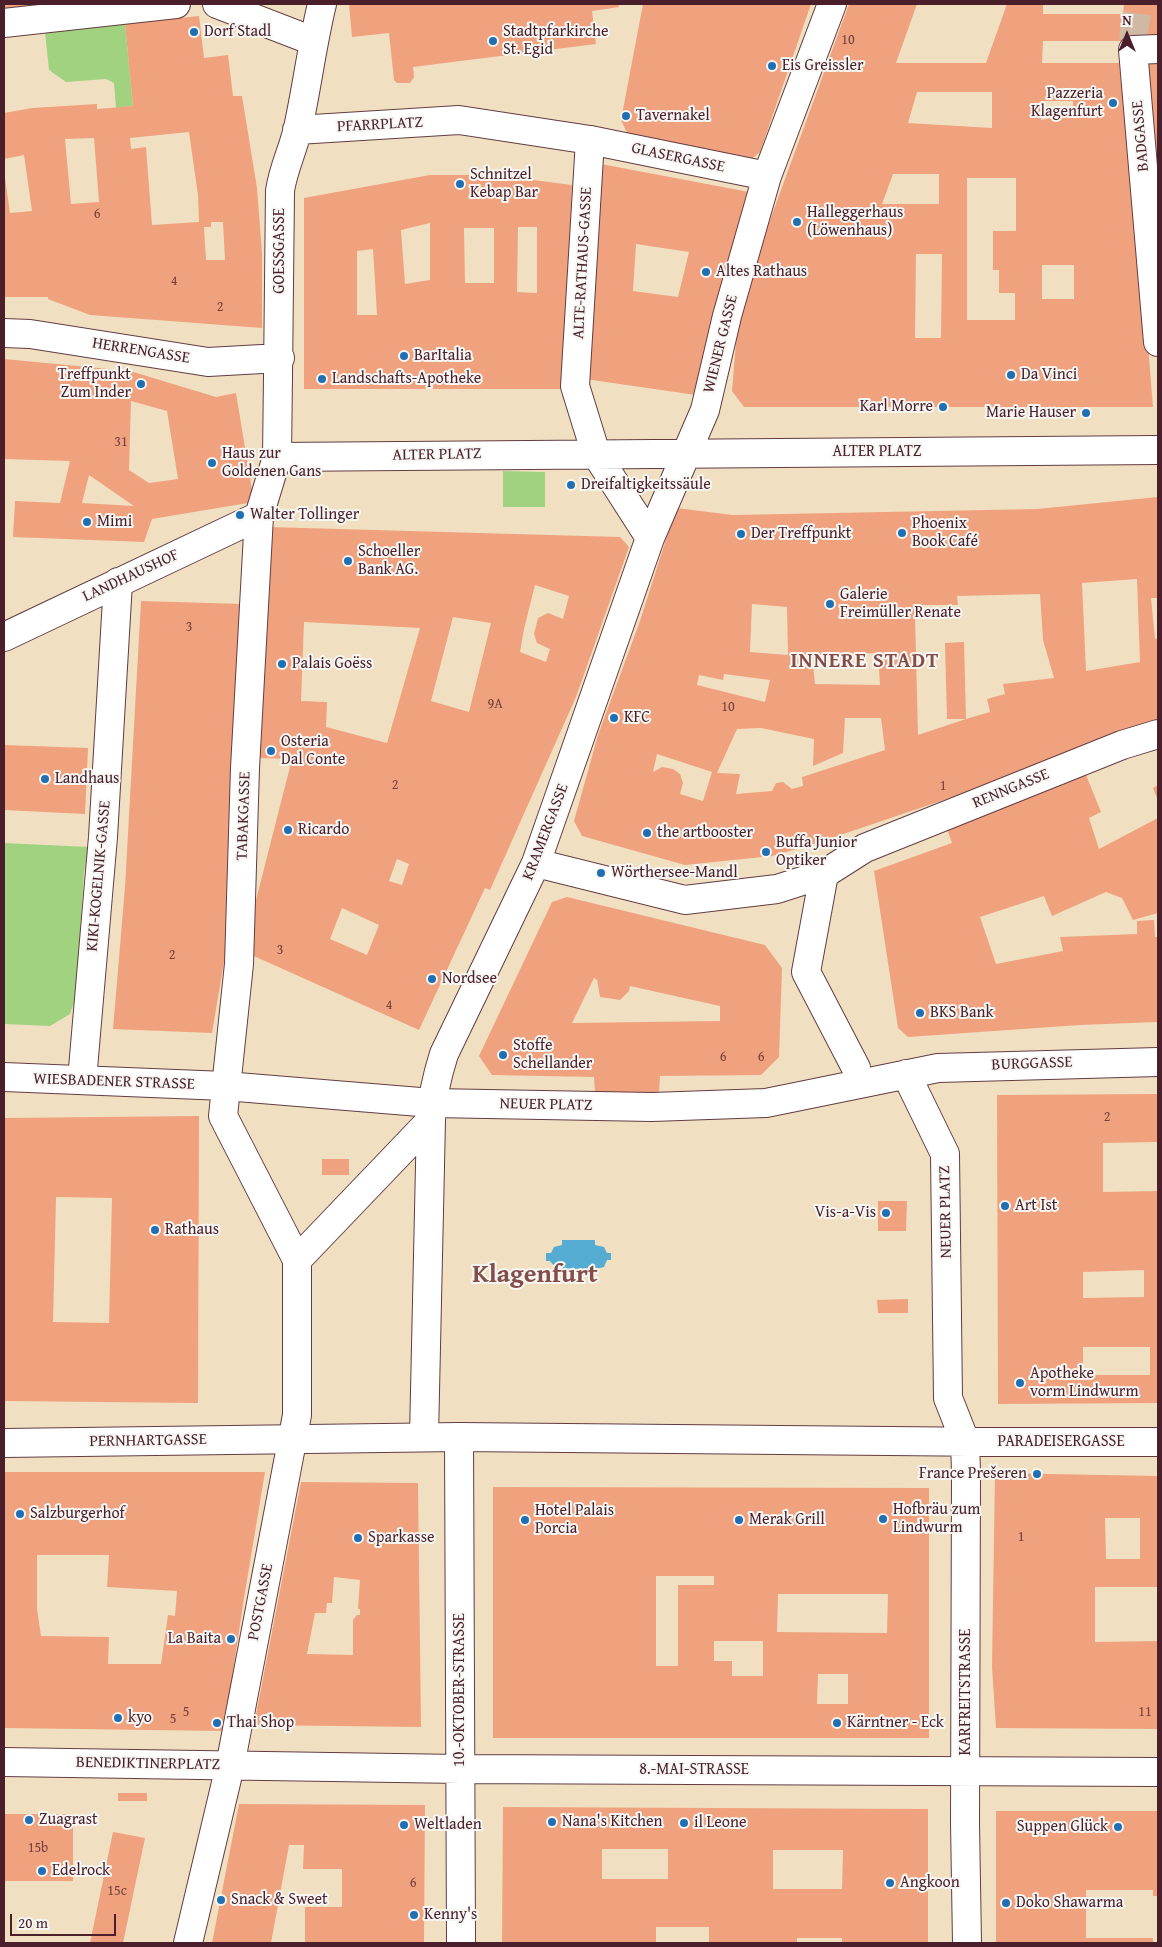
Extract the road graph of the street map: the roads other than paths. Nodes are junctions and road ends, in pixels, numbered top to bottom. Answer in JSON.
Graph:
{"nodes":[{"id":1,"x":176,"y":4,"type":"edge"},
{"id":2,"x":217,"y":4,"type":"edge"},
{"id":3,"x":322,"y":4,"type":"edge"},
{"id":4,"x":832,"y":4,"type":"edge"},
{"id":5,"x":4,"y":22,"type":"edge"},
{"id":6,"x":313,"y":41,"type":"junction"},
{"id":7,"x":1142,"y":47,"type":"tunnel mouth"},
{"id":8,"x":298,"y":130,"type":"junction"},
{"id":9,"x":590,"y":140,"type":"junction"},
{"id":10,"x":767,"y":176,"type":"junction"},
{"id":11,"x":4,"y":333,"type":"edge"},
{"id":12,"x":1158,"y":342,"type":"edge"},
{"id":13,"x":279,"y":367,"type":"junction"},
{"id":14,"x":1158,"y":450,"type":"edge"},
{"id":15,"x":596,"y":454,"type":"junction"},
{"id":16,"x":687,"y":454,"type":"junction"},
{"id":17,"x":278,"y":457,"type":"junction"},
{"id":18,"x":259,"y":516,"type":"junction"},
{"id":19,"x":650,"y":538,"type":"junction"},
{"id":20,"x":118,"y":582,"type":"junction"},
{"id":21,"x":4,"y":637,"type":"edge"},
{"id":22,"x":1158,"y":734,"type":"edge"},
{"id":23,"x":536,"y":864,"type":"junction"},
{"id":24,"x":824,"y":874,"type":"junction"},
{"id":25,"x":1158,"y":1062,"type":"edge"},
{"id":26,"x":856,"y":1068,"type":"dead end"},
{"id":27,"x":906,"y":1074,"type":"junction"},
{"id":28,"x":4,"y":1077,"type":"edge"},
{"id":29,"x":82,"y":1080,"type":"junction"},
{"id":30,"x":225,"y":1086,"type":"junction"},
{"id":31,"x":431,"y":1111,"type":"junction"},
{"id":32,"x":297,"y":1260,"type":"junction"},
{"id":33,"x":295,"y":1427,"type":"junction"},
{"id":34,"x":459,"y":1436,"type":"junction"},
{"id":35,"x":424,"y":1437,"type":"junction"},
{"id":36,"x":964,"y":1441,"type":"junction"},
{"id":37,"x":1158,"y":1442,"type":"edge"},
{"id":38,"x":4,"y":1443,"type":"edge"},
{"id":39,"x":4,"y":1762,"type":"edge"},
{"id":40,"x":230,"y":1766,"type":"junction"},
{"id":41,"x":461,"y":1769,"type":"junction"},
{"id":42,"x":965,"y":1772,"type":"junction"},
{"id":43,"x":1158,"y":1772,"type":"edge"},
{"id":44,"x":188,"y":1943,"type":"edge"},
{"id":45,"x":461,"y":1943,"type":"edge"},
{"id":46,"x":967,"y":1943,"type":"edge"}],
"edges":[{"from":1,"to":5,"type":"street"},
{"from":2,"to":6,"type":"street"},
{"from":3,"to":6,"type":"street"},
{"from":4,"to":10,"type":"street","name":"WIENER GASSE"},
{"from":6,"to":8,"type":"street"},
{"from":7,"to":12,"type":"street","name":"BADGASSE"},
{"from":8,"to":9,"type":"street","name":"PFARRPLATZ"},
{"from":8,"to":13,"type":"street","name":"GOESSGASSE"},
{"from":9,"to":10,"type":"street","name":"GLASERGASSE"},
{"from":9,"to":15,"type":"street","name":"ALTE-RATHAUS-GASSE"},
{"from":10,"to":16,"type":"street","name":"WIENER GASSE"},
{"from":11,"to":13,"type":"street","name":"HERRENGASSE"},
{"from":13,"to":17,"type":"street"},
{"from":14,"to":16,"type":"street","name":"ALTER PLATZ"},
{"from":15,"to":16,"type":"street","name":"ALTER PLATZ"},
{"from":15,"to":17,"type":"street","name":"ALTER PLATZ"},
{"from":15,"to":19,"type":"street"},
{"from":16,"to":19,"type":"street","name":"WIENER GASSE"},
{"from":17,"to":18,"type":"street"},
{"from":18,"to":20,"type":"street","name":"LANDHAUSHOF"},
{"from":18,"to":30,"type":"street","name":"TABAKGASSE"},
{"from":19,"to":23,"type":"street","name":"KRAMERGASSE"},
{"from":20,"to":21,"type":"street","name":"LANDHAUSHOF"},
{"from":20,"to":29,"type":"street","name":"KIKI-KOGELNIK-GASSE"},
{"from":22,"to":24,"type":"street","name":"RENNGASSE"},
{"from":23,"to":24,"type":"street","name":"RENNGASSE"},
{"from":23,"to":31,"type":"street","name":"KRAMERGASSE"},
{"from":24,"to":26,"type":"street"},
{"from":25,"to":27,"type":"street","name":"BURGGASSE"},
{"from":27,"to":31,"type":"street","name":"NEUER PLATZ"},
{"from":27,"to":36,"type":"street","name":"NEUER PLATZ"},
{"from":28,"to":29,"type":"street","name":"WIESBADENER STRASSE"},
{"from":29,"to":30,"type":"street","name":"WIESBADENER STRASSE"},
{"from":30,"to":31,"type":"street","name":"NEUER PLATZ"},
{"from":30,"to":32,"type":"street","name":"TABAKGASSE"},
{"from":31,"to":32,"type":"street"},
{"from":31,"to":35,"type":"street"},
{"from":32,"to":33,"type":"street"},
{"from":33,"to":35,"type":"street"},
{"from":33,"to":38,"type":"street","name":"PERNHARTGASSE"},
{"from":33,"to":40,"type":"street","name":"POSTGASSE"},
{"from":34,"to":35,"type":"street"},
{"from":34,"to":36,"type":"street"},
{"from":34,"to":41,"type":"street","name":"10.-OKTOBER-STRASSE"},
{"from":36,"to":37,"type":"street","name":"PARADEISERGASSE"},
{"from":36,"to":42,"type":"street","name":"KARFREITSTRASSE"},
{"from":39,"to":40,"type":"street","name":"BENEDIKTINERPLATZ"},
{"from":40,"to":41,"type":"street","name":"8.-MAI-STRASSE"},
{"from":40,"to":44,"type":"street","name":"BENEDIKTINERPLATZ"},
{"from":41,"to":42,"type":"street","name":"8.-MAI-STRASSE"},
{"from":41,"to":45,"type":"street","name":"10.-OKTOBER-STRASSE"},
{"from":42,"to":43,"type":"street","name":"8.-MAI-STRASSE"},
{"from":42,"to":46,"type":"street","name":"KARFREITSTRASSE"}]}
